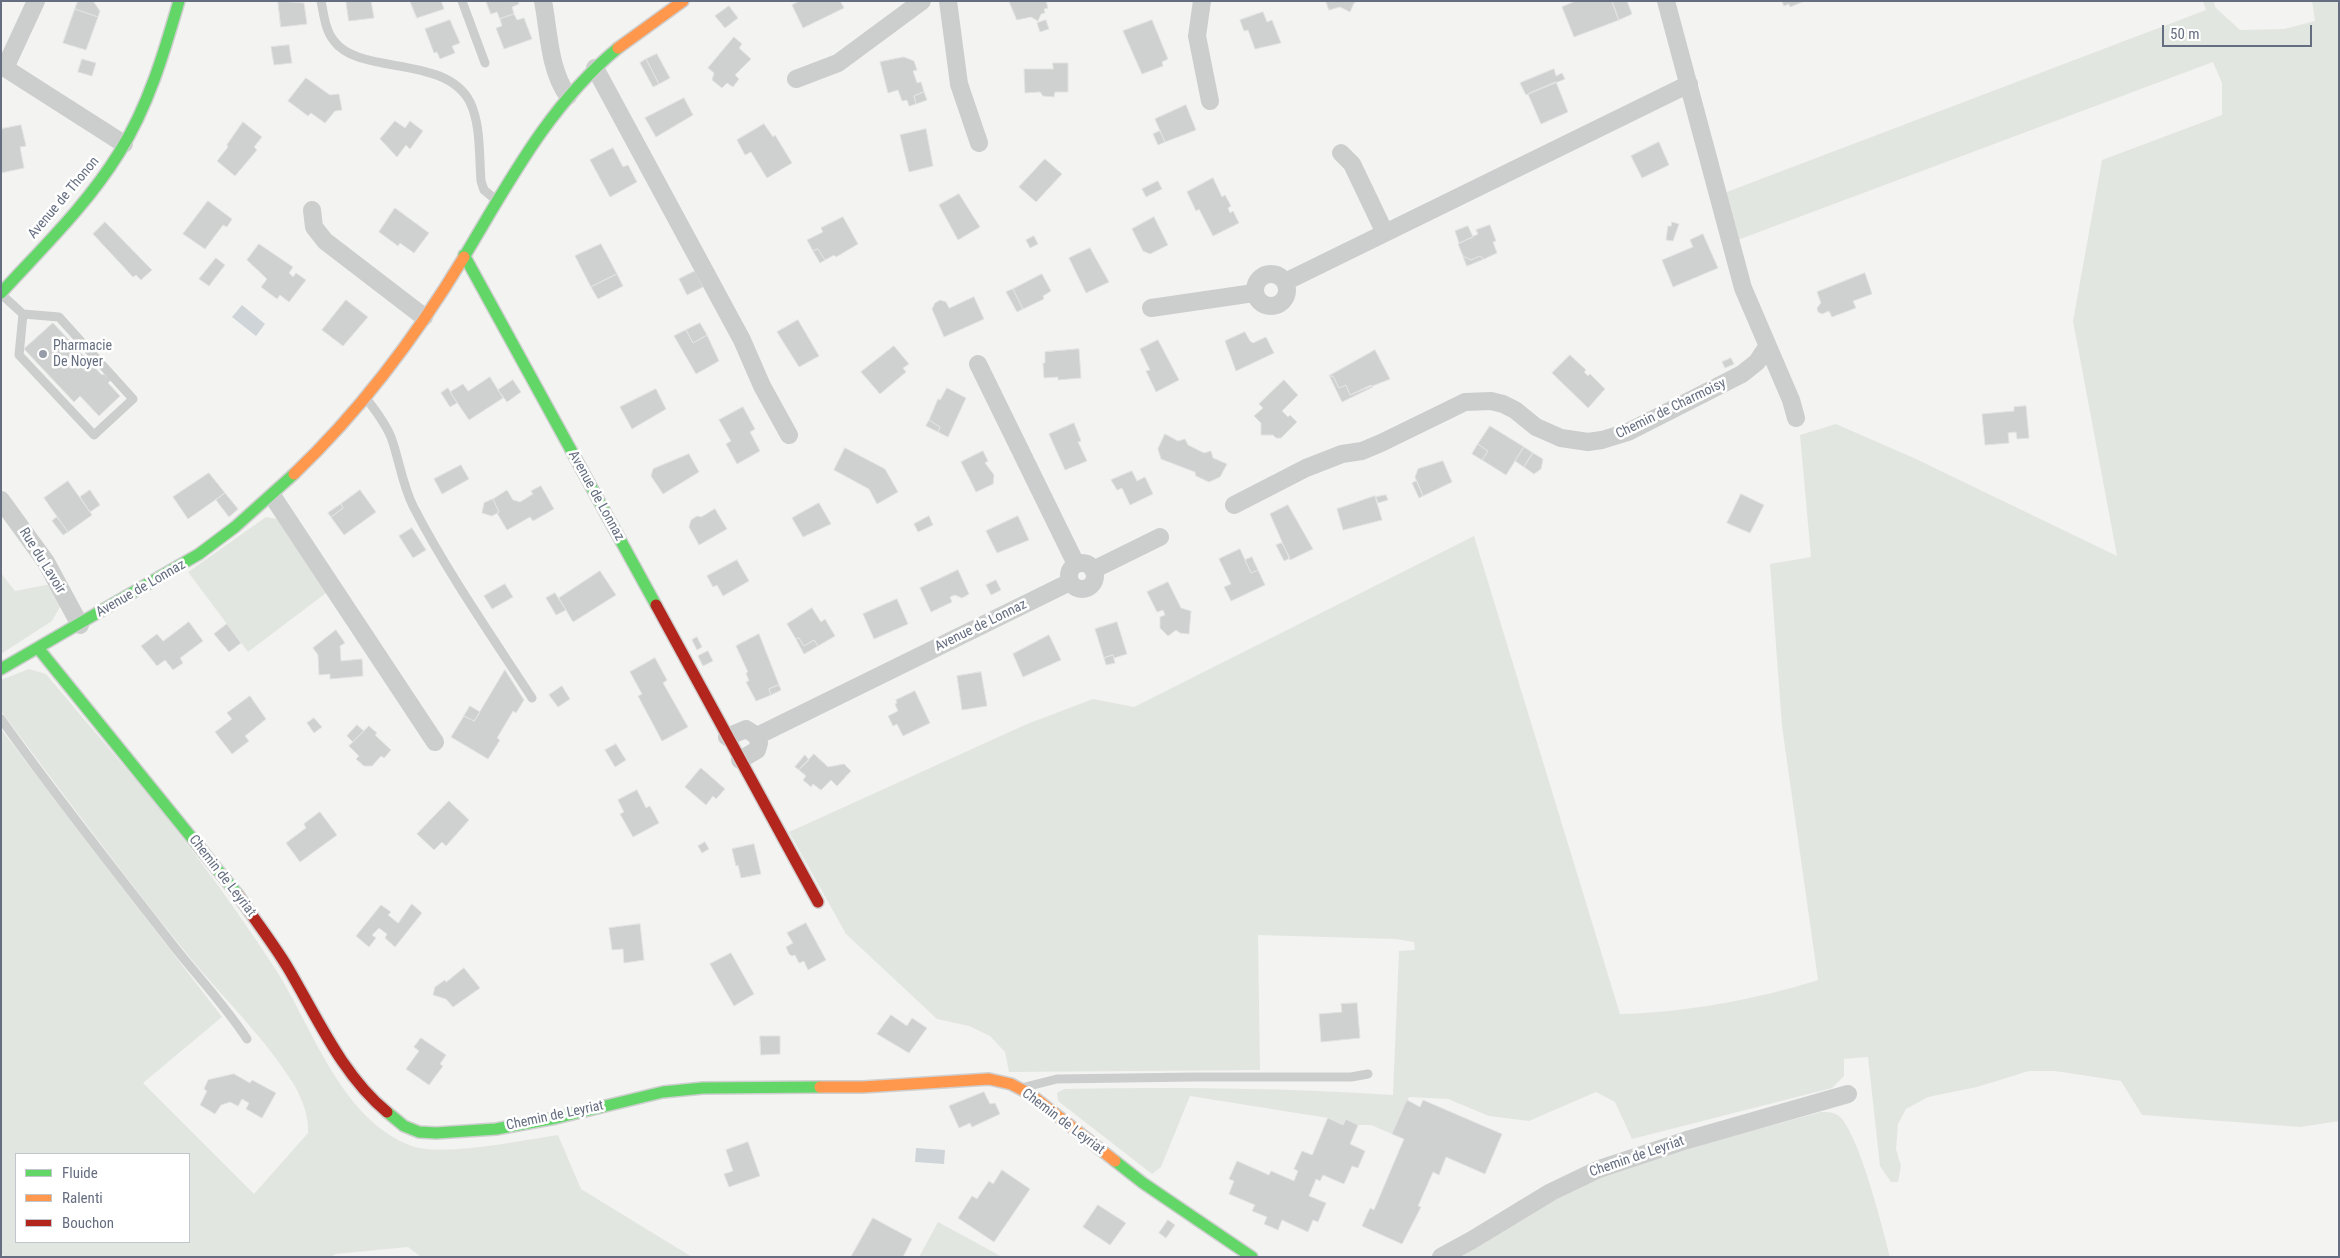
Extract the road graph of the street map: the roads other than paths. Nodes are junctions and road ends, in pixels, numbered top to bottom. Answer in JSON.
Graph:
{"nodes":[{"id":1,"x":36,"y":1,"type":"edge"},
{"id":2,"x":179,"y":1,"type":"edge"},
{"id":3,"x":321,"y":1,"type":"edge"},
{"id":4,"x":462,"y":1,"type":"edge"},
{"id":5,"x":543,"y":1,"type":"edge"},
{"id":6,"x":683,"y":1,"type":"edge"},
{"id":7,"x":922,"y":1,"type":"edge"},
{"id":8,"x":948,"y":1,"type":"edge"},
{"id":9,"x":1202,"y":1,"type":"edge"},
{"id":10,"x":1666,"y":1,"type":"edge"},
{"id":11,"x":485,"y":62,"type":"dead end"},
{"id":12,"x":3,"y":66,"type":"edge"},
{"id":13,"x":595,"y":68,"type":"junction"},
{"id":14,"x":796,"y":79,"type":"dead end"},
{"id":15,"x":1689,"y":84,"type":"junction"},
{"id":16,"x":568,"y":96,"type":"junction"},
{"id":17,"x":1210,"y":101,"type":"dead end"},
{"id":18,"x":979,"y":142,"type":"dead end"},
{"id":19,"x":124,"y":144,"type":"junction"},
{"id":20,"x":1340,"y":153,"type":"dead end"},
{"id":21,"x":497,"y":200,"type":"junction"},
{"id":22,"x":312,"y":210,"type":"dead end"},
{"id":23,"x":1385,"y":233,"type":"junction"},
{"id":24,"x":464,"y":256,"type":"junction"},
{"id":25,"x":1285,"y":282,"type":"junction"},
{"id":26,"x":1,"y":293,"type":"edge"},
{"id":27,"x":1254,"y":293,"type":"junction"},
{"id":28,"x":1152,"y":308,"type":"dead end"},
{"id":29,"x":23,"y":314,"type":"junction"},
{"id":30,"x":424,"y":317,"type":"junction"},
{"id":31,"x":1767,"y":347,"type":"junction"},
{"id":32,"x":978,"y":364,"type":"dead end"},
{"id":33,"x":364,"y":396,"type":"junction"},
{"id":34,"x":1796,"y":418,"type":"dead end"},
{"id":35,"x":789,"y":435,"type":"dead end"},
{"id":36,"x":273,"y":497,"type":"junction"},
{"id":37,"x":1,"y":500,"type":"edge"},
{"id":38,"x":1234,"y":505,"type":"dead end"},
{"id":39,"x":1160,"y":537,"type":"dead end"},
{"id":40,"x":1076,"y":564,"type":"junction"},
{"id":41,"x":1093,"y":570,"type":"junction"},
{"id":42,"x":1070,"y":582,"type":"junction"},
{"id":43,"x":80,"y":624,"type":"junction"},
{"id":44,"x":38,"y":648,"type":"junction"},
{"id":45,"x":1,"y":670,"type":"edge"},
{"id":46,"x":532,"y":698,"type":"dead end"},
{"id":47,"x":1,"y":719,"type":"edge"},
{"id":48,"x":757,"y":736,"type":"junction"},
{"id":49,"x":728,"y":737,"type":"junction"},
{"id":50,"x":435,"y":742,"type":"dead end"},
{"id":51,"x":740,"y":760,"type":"junction"},
{"id":52,"x":818,"y":902,"type":"dead end"},
{"id":53,"x":247,"y":1039,"type":"dead end"},
{"id":54,"x":1368,"y":1074,"type":"dead end"},
{"id":55,"x":1020,"y":1088,"type":"junction"},
{"id":56,"x":1848,"y":1094,"type":"dead end"},
{"id":57,"x":1252,"y":1257,"type":"edge"},
{"id":58,"x":1441,"y":1257,"type":"edge"}],
"edges":[{"from":1,"to":12,"type":"street"},
{"from":2,"to":19,"type":"street","name":"Avenue de Thonon"},
{"from":3,"to":21,"type":"lane"},
{"from":4,"to":11,"type":"lane"},
{"from":5,"to":16,"type":"street"},
{"from":6,"to":13,"type":"street","name":"Avenue de Lonnaz"},
{"from":7,"to":14,"type":"street"},
{"from":8,"to":18,"type":"street"},
{"from":9,"to":17,"type":"street"},
{"from":10,"to":15,"type":"street"},
{"from":12,"to":19,"type":"street"},
{"from":13,"to":16,"type":"street","name":"Avenue de Lonnaz"},
{"from":13,"to":35,"type":"street"},
{"from":15,"to":23,"type":"street"},
{"from":15,"to":31,"type":"street"},
{"from":16,"to":21,"type":"street","name":"Avenue de Lonnaz"},
{"from":19,"to":26,"type":"street","name":"Avenue de Thonon"},
{"from":20,"to":23,"type":"street"},
{"from":21,"to":24,"type":"street","name":"Avenue de Lonnaz"},
{"from":22,"to":30,"type":"street"},
{"from":23,"to":25,"type":"street"},
{"from":24,"to":30,"type":"street","name":"Avenue de Lonnaz"},
{"from":24,"to":49,"type":"street","name":"Avenue de Lonnaz"},
{"from":25,"to":27,"type":"street"},
{"from":25,"to":27,"type":"street"},
{"from":26,"to":29,"type":"lane"},
{"from":27,"to":28,"type":"street"},
{"from":29,"to":29,"type":"lane"},
{"from":30,"to":33,"type":"street","name":"Avenue de Lonnaz"},
{"from":31,"to":34,"type":"street"},
{"from":31,"to":38,"type":"street","name":"Chemin de Charmoisy"},
{"from":32,"to":40,"type":"street"},
{"from":33,"to":36,"type":"street","name":"Avenue de Lonnaz"},
{"from":33,"to":46,"type":"lane"},
{"from":36,"to":43,"type":"street","name":"Avenue de Lonnaz"},
{"from":36,"to":50,"type":"street"},
{"from":37,"to":43,"type":"street","name":"Rue du Lavoir"},
{"from":39,"to":41,"type":"street"},
{"from":40,"to":41,"type":"street"},
{"from":40,"to":42,"type":"street"},
{"from":41,"to":42,"type":"street"},
{"from":42,"to":48,"type":"street","name":"Avenue de Lonnaz"},
{"from":43,"to":44,"type":"street","name":"Avenue de Lonnaz"},
{"from":44,"to":45,"type":"street","name":"Avenue de Lonnaz"},
{"from":44,"to":55,"type":"street","name":"Chemin de Leyriat"},
{"from":47,"to":53,"type":"lane"},
{"from":48,"to":49,"type":"street"},
{"from":48,"to":51,"type":"street"},
{"from":49,"to":51,"type":"street","name":"Avenue de Lonnaz"},
{"from":51,"to":52,"type":"street","name":"Avenue de Lonnaz"},
{"from":54,"to":55,"type":"lane"},
{"from":55,"to":57,"type":"street","name":"Chemin de Leyriat"},
{"from":56,"to":58,"type":"street","name":"Chemin de Leyriat"}]}
